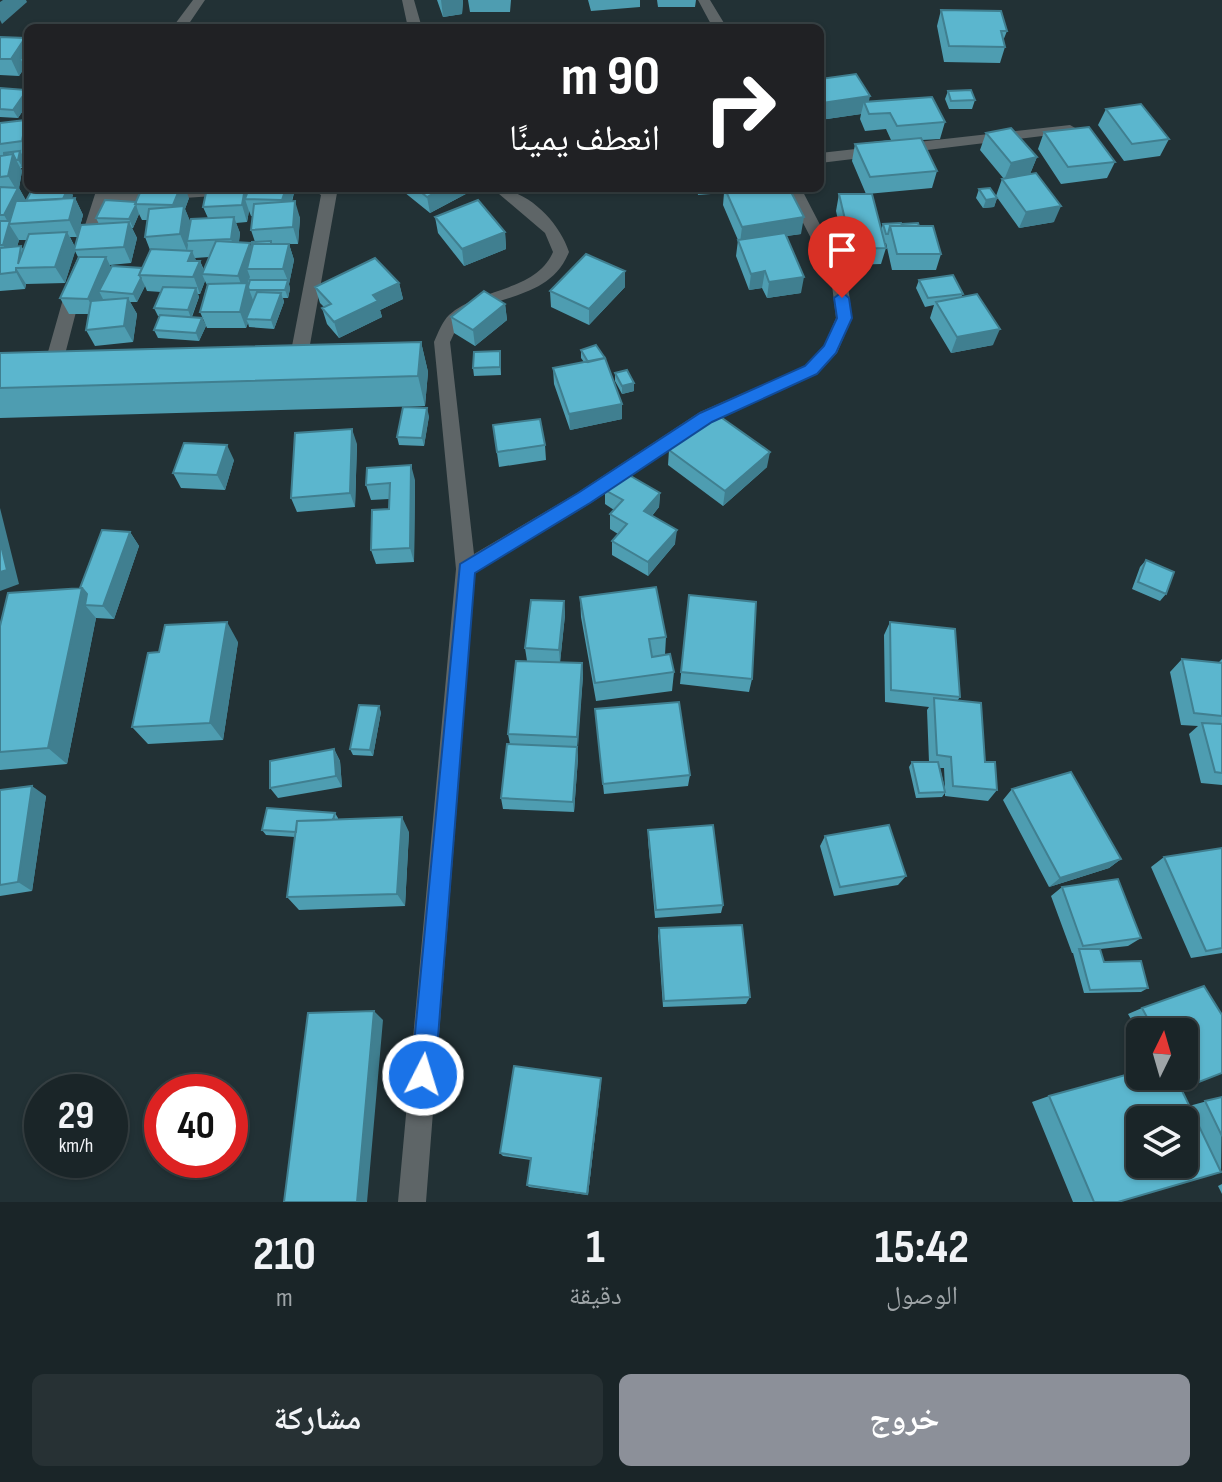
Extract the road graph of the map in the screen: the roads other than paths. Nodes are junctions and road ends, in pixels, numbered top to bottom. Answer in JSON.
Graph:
{"nodes":[{"id":1,"x":199,"y":0,"type":"edge"},
{"id":2,"x":408,"y":0,"type":"edge"},
{"id":3,"x":704,"y":0,"type":"edge"},
{"id":4,"x":182,"y":24,"type":"edge"},
{"id":5,"x":414,"y":24,"type":"edge"},
{"id":6,"x":718,"y":24,"type":"edge"},
{"id":7,"x":1090,"y":139,"type":"edge"},
{"id":8,"x":824,"y":158,"type":"edge"},
{"id":9,"x":135,"y":192,"type":"edge"},
{"id":10,"x":327,"y":192,"type":"edge"},
{"id":11,"x":505,"y":192,"type":"edge"},
{"id":12,"x":795,"y":192,"type":"edge"},
{"id":13,"x":104,"y":193,"type":"edge"},
{"id":14,"x":53,"y":366,"type":"edge"},
{"id":15,"x":297,"y":367,"type":"edge"},
{"id":16,"x":466,"y":569,"type":"junction"},
{"id":17,"x":412,"y":1202,"type":"edge"}],
"edges":[{"from":1,"to":4,"type":"street"},
{"from":2,"to":5,"type":"street"},
{"from":3,"to":6,"type":"street"},
{"from":7,"to":8,"type":"street"},
{"from":9,"to":13,"type":"street"},
{"from":10,"to":15,"type":"street"},
{"from":11,"to":16,"type":"street"},
{"from":12,"to":16,"type":"street"},
{"from":13,"to":14,"type":"street"},
{"from":16,"to":17,"type":"street"}]}
